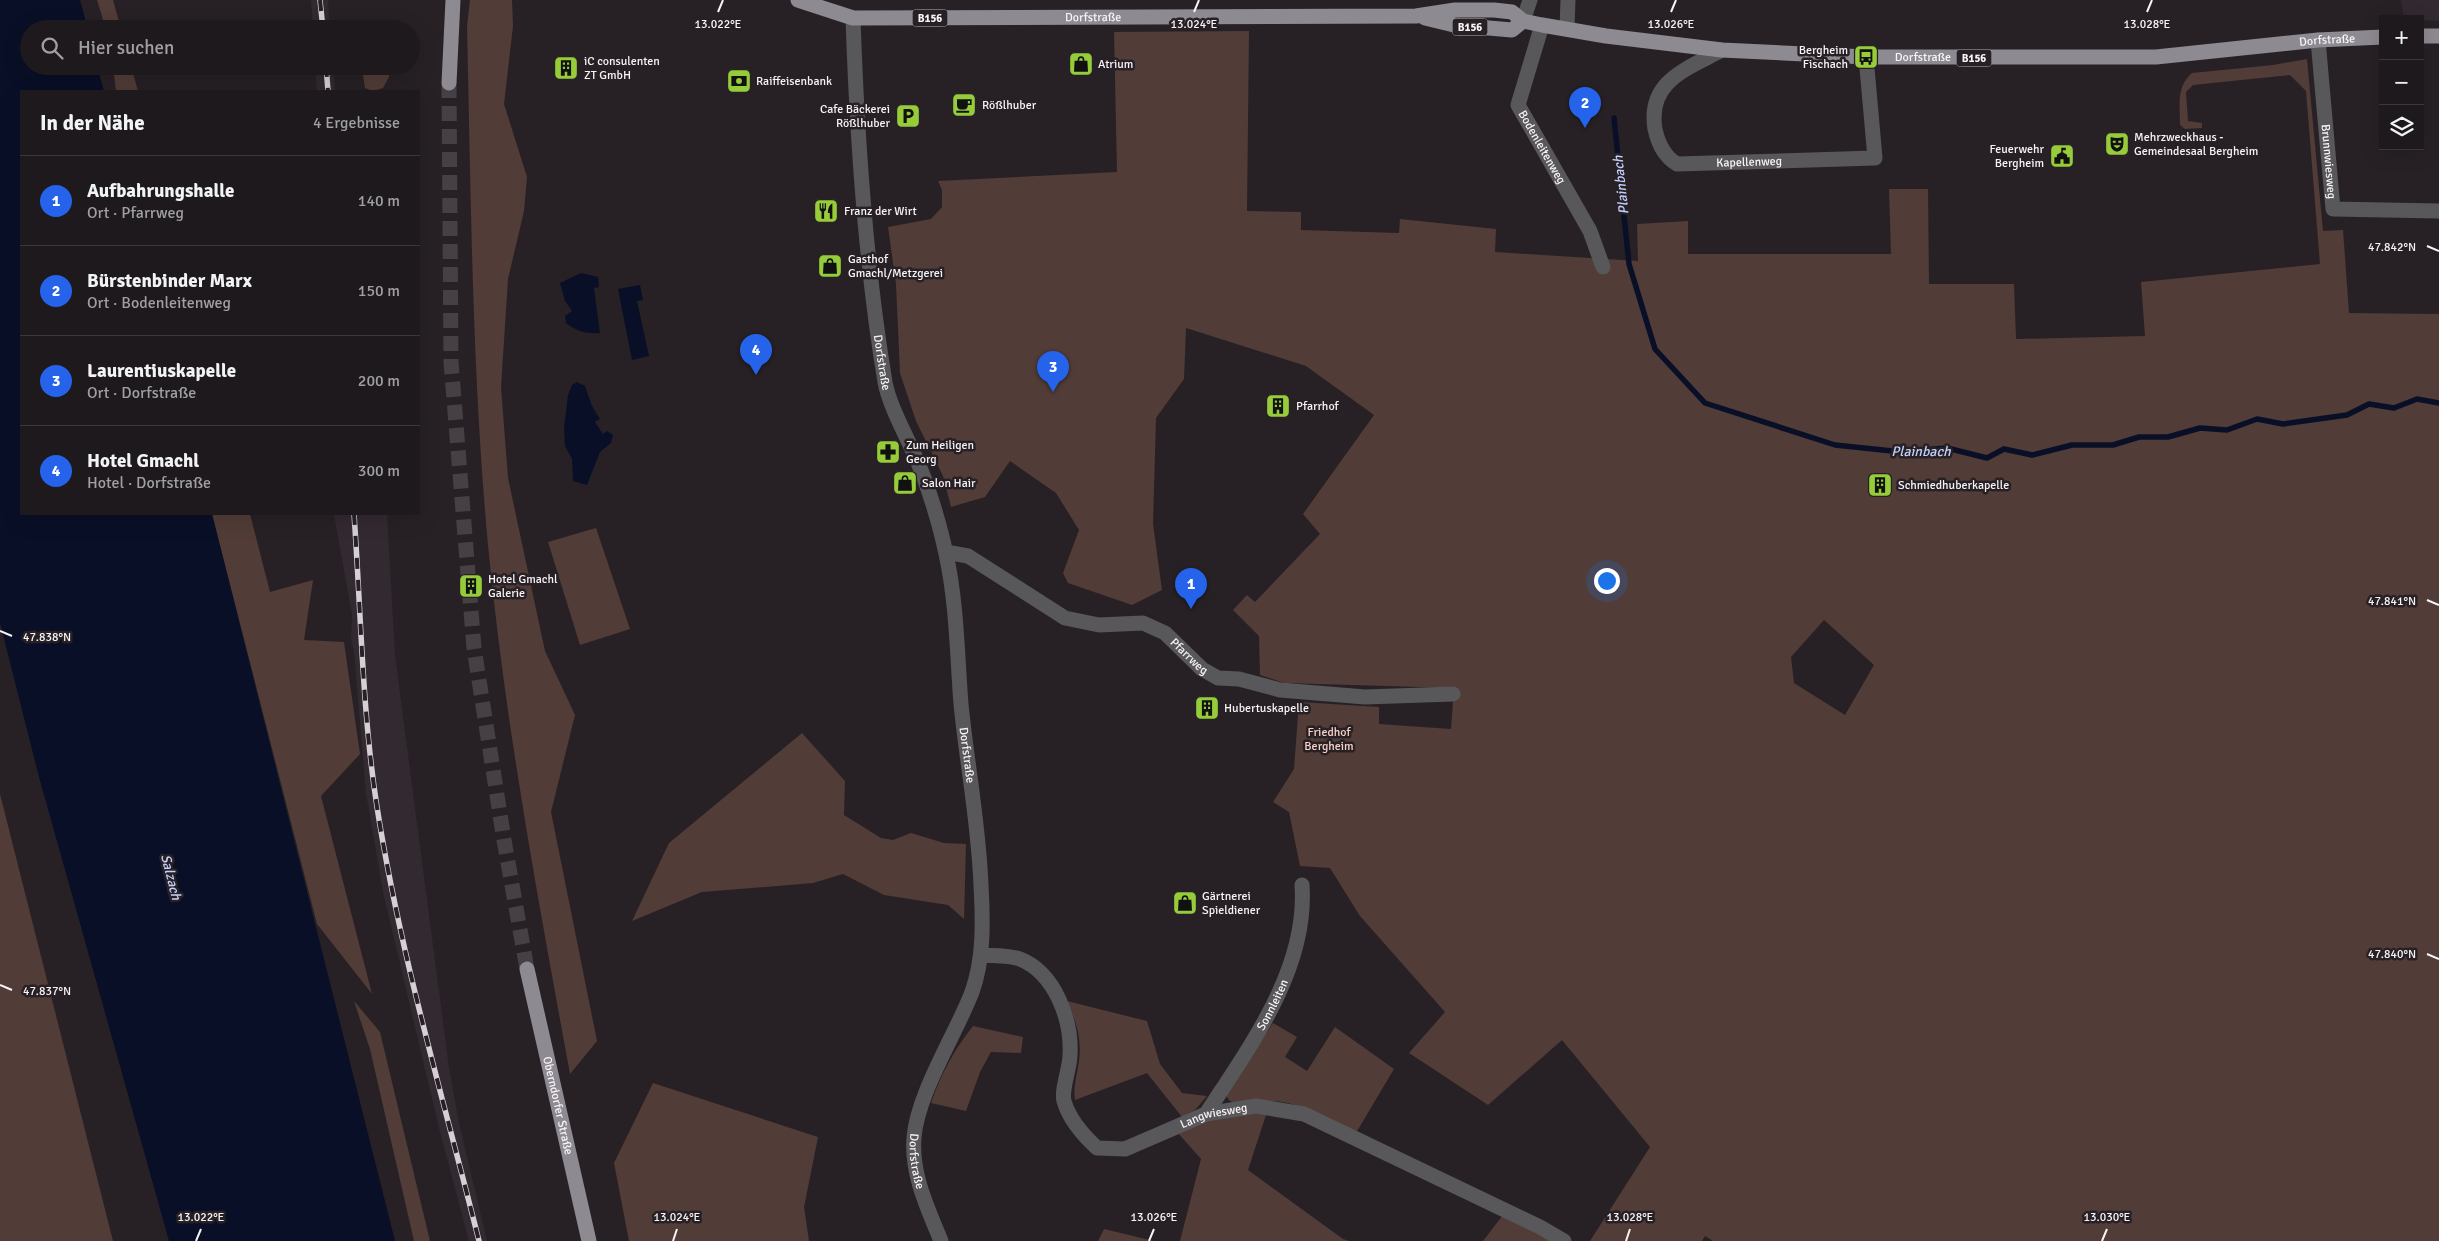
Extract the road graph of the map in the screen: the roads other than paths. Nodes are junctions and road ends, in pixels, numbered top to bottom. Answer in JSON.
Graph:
{"nodes":[{"id":1,"x":453,"y":0,"type":"edge"},
{"id":2,"x":798,"y":0,"type":"edge"},
{"id":3,"x":1530,"y":0,"type":"edge"},
{"id":4,"x":1568,"y":0,"type":"edge"},
{"id":5,"x":854,"y":18,"type":"junction"},
{"id":6,"x":1523,"y":21,"type":"junction"},
{"id":7,"x":1542,"y":25,"type":"junction"},
{"id":8,"x":1567,"y":29,"type":"junction"},
{"id":9,"x":2379,"y":36,"type":"edge"},
{"id":10,"x":2424,"y":36,"type":"edge"},
{"id":11,"x":2439,"y":36,"type":"edge"},
{"id":12,"x":2318,"y":40,"type":"junction"},
{"id":13,"x":1722,"y":50,"type":"junction"},
{"id":14,"x":1866,"y":57,"type":"junction"},
{"id":15,"x":449,"y":83,"type":"tunnel mouth"},
{"id":16,"x":2439,"y":211,"type":"edge"},
{"id":17,"x":1603,"y":267,"type":"dead end"},
{"id":18,"x":946,"y":552,"type":"junction"},
{"id":19,"x":1453,"y":694,"type":"dead end"},
{"id":20,"x":1302,"y":885,"type":"dead end"},
{"id":21,"x":981,"y":955,"type":"junction"},
{"id":22,"x":527,"y":969,"type":"tunnel mouth"},
{"id":23,"x":1206,"y":1114,"type":"junction"},
{"id":24,"x":590,"y":1241,"type":"edge"},
{"id":25,"x":940,"y":1241,"type":"edge"},
{"id":26,"x":1564,"y":1241,"type":"edge"}],
"edges":[{"from":1,"to":15,"type":"main road"},
{"from":2,"to":5,"type":"main road","number":"B156"},
{"from":3,"to":6,"type":"street"},
{"from":4,"to":8,"type":"street"},
{"from":5,"to":6,"type":"main road","name":"Dorfstraße","number":"B156"},
{"from":5,"to":18,"type":"street","name":"Dorfstraße"},
{"from":6,"to":7,"type":"main road","name":"Dorfstraße","number":"B156"},
{"from":7,"to":8,"type":"main road","name":"Dorfstraße","number":"B156"},
{"from":7,"to":17,"type":"street","name":"Bodenleitenweg"},
{"from":8,"to":13,"type":"main road","name":"Dorfstraße","number":"B156"},
{"from":9,"to":12,"type":"main road","name":"Dorfstraße","number":"B156"},
{"from":10,"to":11,"type":"main road"},
{"from":12,"to":14,"type":"main road","name":"Dorfstraße","number":"B156"},
{"from":12,"to":16,"type":"street","name":"Brunnwiesweg"},
{"from":13,"to":14,"type":"main road","name":"Dorfstraße","number":"B156"},
{"from":13,"to":14,"type":"street","name":"Kapellenweg"},
{"from":18,"to":19,"type":"street","name":"Pfarrweg"},
{"from":18,"to":21,"type":"street","name":"Dorfstraße"},
{"from":20,"to":23,"type":"street","name":"Sonnleiten"},
{"from":21,"to":23,"type":"street","name":"Langwiesweg"},
{"from":21,"to":25,"type":"street","name":"Dorfstraße"},
{"from":22,"to":24,"type":"main road","name":"Oberndorfer Straße"},
{"from":23,"to":26,"type":"street","name":"Langwiesweg"}]}
